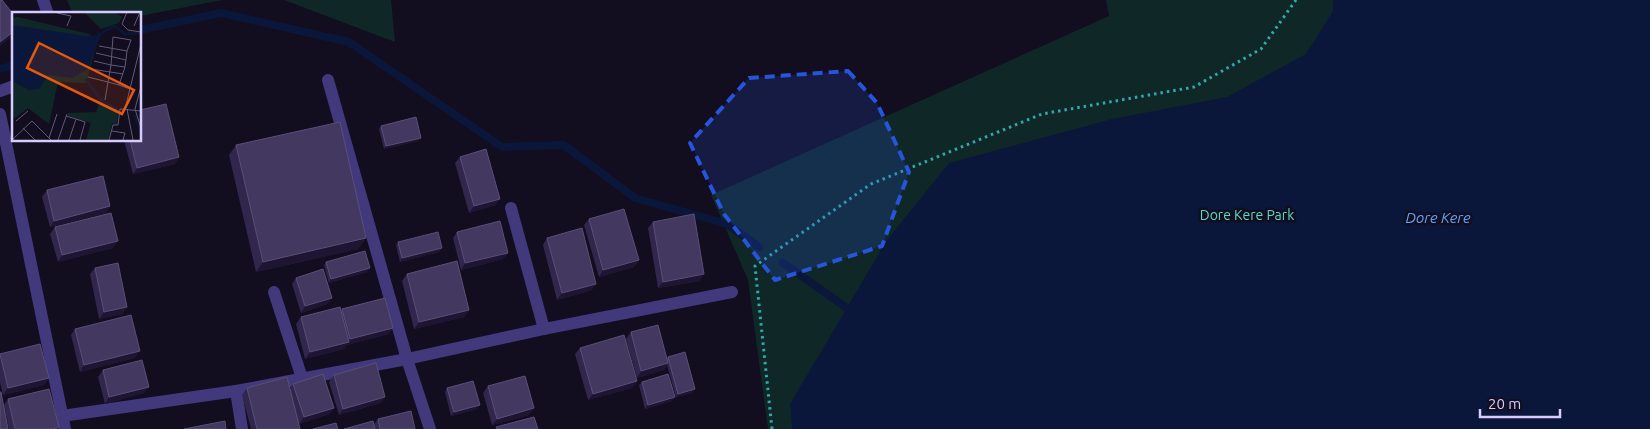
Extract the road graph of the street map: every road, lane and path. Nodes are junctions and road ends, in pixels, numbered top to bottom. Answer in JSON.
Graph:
{"nodes":[{"id":1,"x":43,"y":0,"type":"edge"},
{"id":2,"x":1296,"y":0,"type":"edge"},
{"id":3,"x":47,"y":12,"type":"edge"},
{"id":4,"x":328,"y":80,"type":"dead end"},
{"id":5,"x":12,"y":87,"type":"edge"},
{"id":6,"x":0,"y":91,"type":"edge"},
{"id":7,"x":0,"y":114,"type":"edge"},
{"id":8,"x":511,"y":208,"type":"dead end"},
{"id":9,"x":274,"y":292,"type":"dead end"},
{"id":10,"x":732,"y":292,"type":"dead end"},
{"id":11,"x":544,"y":329,"type":"junction"},
{"id":12,"x":407,"y":359,"type":"junction"},
{"id":13,"x":302,"y":378,"type":"junction"},
{"id":14,"x":236,"y":391,"type":"junction"},
{"id":15,"x":62,"y":416,"type":"junction"},
{"id":16,"x":65,"y":429,"type":"edge"},
{"id":17,"x":242,"y":429,"type":"edge"},
{"id":18,"x":430,"y":429,"type":"edge"},
{"id":19,"x":772,"y":429,"type":"edge"}],
"edges":[{"from":1,"to":3,"type":"street"},
{"from":2,"to":19,"type":"path"},
{"from":4,"to":12,"type":"street"},
{"from":5,"to":6,"type":"street"},
{"from":7,"to":15,"type":"street"},
{"from":8,"to":11,"type":"street"},
{"from":9,"to":13,"type":"street"},
{"from":10,"to":11,"type":"street"},
{"from":11,"to":12,"type":"street"},
{"from":12,"to":13,"type":"street"},
{"from":12,"to":18,"type":"street"},
{"from":13,"to":14,"type":"street"},
{"from":14,"to":15,"type":"street"},
{"from":14,"to":17,"type":"street"},
{"from":15,"to":16,"type":"street"}]}
